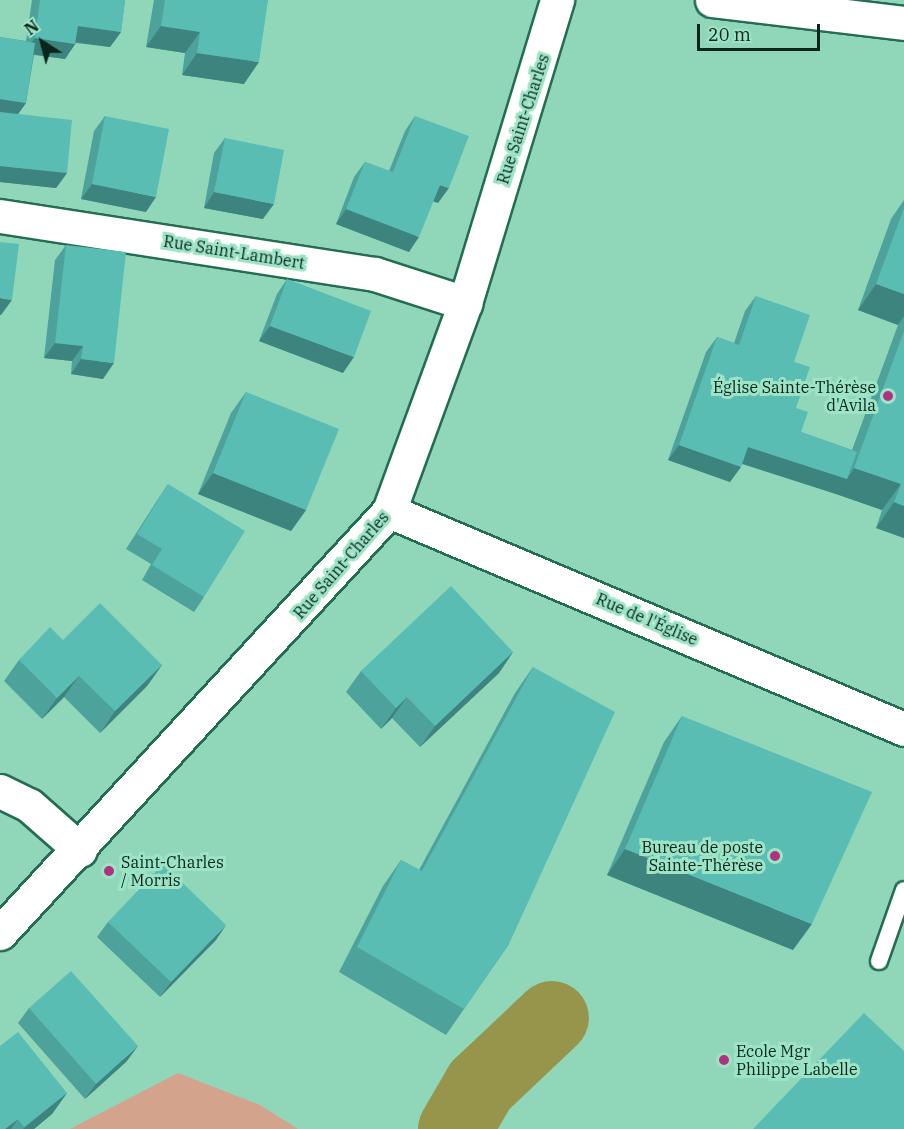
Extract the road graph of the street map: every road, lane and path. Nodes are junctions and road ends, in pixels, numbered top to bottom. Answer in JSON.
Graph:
{"nodes":[{"id":1,"x":557,"y":0,"type":"edge"},
{"id":2,"x":712,"y":0,"type":"edge"},
{"id":3,"x":904,"y":22,"type":"edge"},
{"id":4,"x":0,"y":216,"type":"edge"},
{"id":5,"x":465,"y":303,"type":"junction"},
{"id":6,"x":389,"y":511,"type":"junction"},
{"id":7,"x":904,"y":729,"type":"edge"},
{"id":8,"x":0,"y":791,"type":"edge"},
{"id":9,"x":80,"y":850,"type":"junction"},
{"id":10,"x":904,"y":890,"type":"edge"},
{"id":11,"x":0,"y":933,"type":"edge"},
{"id":12,"x":879,"y":961,"type":"dead end"}],
"edges":[{"from":1,"to":5,"type":"street","name":"Rue Saint-Charles"},
{"from":2,"to":3,"type":"street"},
{"from":4,"to":5,"type":"street","name":"Rue Saint-Lambert"},
{"from":5,"to":6,"type":"street","name":"Rue Saint-Charles"},
{"from":6,"to":7,"type":"street","name":"Rue de l'Église"},
{"from":6,"to":9,"type":"street","name":"Rue Saint-Charles"},
{"from":8,"to":9,"type":"street"},
{"from":9,"to":11,"type":"street","name":"Rue Saint-Charles"},
{"from":10,"to":12,"type":"lane"}]}
